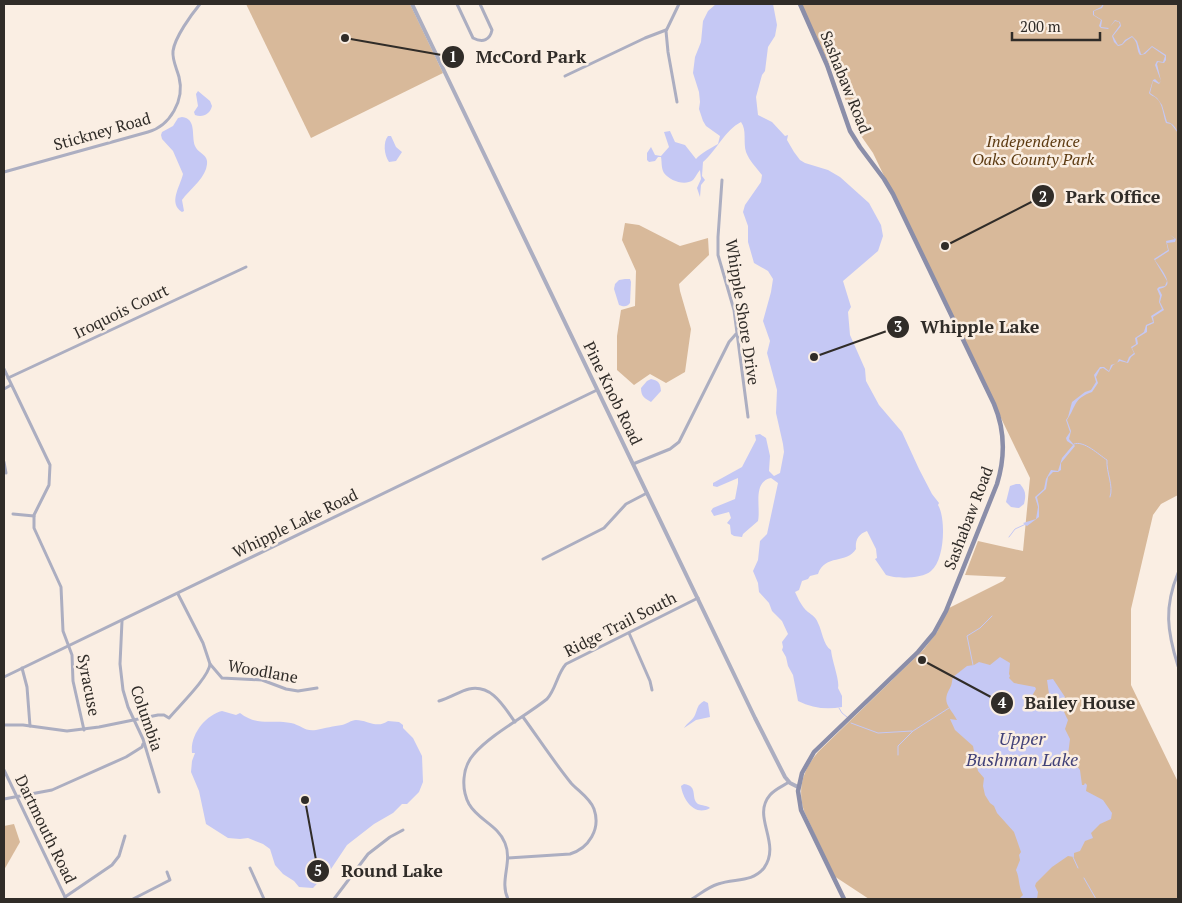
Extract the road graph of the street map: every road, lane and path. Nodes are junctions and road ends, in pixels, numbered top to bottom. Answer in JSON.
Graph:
{"nodes":[{"id":1,"x":200,"y":4,"type":"edge"},
{"id":2,"x":412,"y":4,"type":"edge"},
{"id":3,"x":456,"y":4,"type":"edge"},
{"id":4,"x":480,"y":4,"type":"edge"},
{"id":5,"x":679,"y":4,"type":"edge"},
{"id":6,"x":800,"y":4,"type":"edge"},
{"id":7,"x":666,"y":30,"type":"junction"},
{"id":8,"x":566,"y":76,"type":"dead end"},
{"id":9,"x":677,"y":102,"type":"dead end"},
{"id":10,"x":4,"y":172,"type":"edge"},
{"id":11,"x":722,"y":180,"type":"dead end"},
{"id":12,"x":246,"y":267,"type":"dead end"},
{"id":13,"x":736,"y":334,"type":"junction"},
{"id":14,"x":4,"y":369,"type":"edge"},
{"id":15,"x":8,"y":378,"type":"junction"},
{"id":16,"x":11,"y":385,"type":"junction"},
{"id":17,"x":4,"y":389,"type":"edge"},
{"id":18,"x":597,"y":390,"type":"junction"},
{"id":19,"x":748,"y":417,"type":"dead end"},
{"id":20,"x":4,"y":462,"type":"edge"},
{"id":21,"x":633,"y":464,"type":"junction"},
{"id":22,"x":6,"y":473,"type":"dead end"},
{"id":23,"x":647,"y":493,"type":"junction"},
{"id":24,"x":14,"y":514,"type":"dead end"},
{"id":25,"x":34,"y":516,"type":"junction"},
{"id":26,"x":543,"y":559,"type":"dead end"},
{"id":27,"x":1178,"y":573,"type":"edge"},
{"id":28,"x":178,"y":594,"type":"junction"},
{"id":29,"x":698,"y":598,"type":"junction"},
{"id":30,"x":122,"y":621,"type":"junction"},
{"id":31,"x":629,"y":633,"type":"junction"},
{"id":32,"x":67,"y":646,"type":"junction"},
{"id":33,"x":210,"y":664,"type":"junction"},
{"id":34,"x":1178,"y":666,"type":"edge"},
{"id":35,"x":22,"y":668,"type":"junction"},
{"id":36,"x":4,"y":677,"type":"edge"},
{"id":37,"x":317,"y":688,"type":"dead end"},
{"id":38,"x":652,"y":690,"type":"dead end"},
{"id":39,"x":439,"y":700,"type":"dead end"},
{"id":40,"x":523,"y":717,"type":"junction"},
{"id":41,"x":135,"y":719,"type":"junction"},
{"id":42,"x":515,"y":722,"type":"junction"},
{"id":43,"x":4,"y":725,"type":"edge"},
{"id":44,"x":30,"y":726,"type":"junction"},
{"id":45,"x":84,"y":730,"type":"junction"},
{"id":46,"x":144,"y":743,"type":"junction"},
{"id":47,"x":4,"y":770,"type":"edge"},
{"id":48,"x":789,"y":782,"type":"junction"},
{"id":49,"x":798,"y":787,"type":"junction"},
{"id":50,"x":159,"y":792,"type":"dead end"},
{"id":51,"x":16,"y":797,"type":"junction"},
{"id":52,"x":4,"y":798,"type":"edge"},
{"id":53,"x":403,"y":830,"type":"dead end"},
{"id":54,"x":126,"y":836,"type":"dead end"},
{"id":55,"x":508,"y":858,"type":"junction"},
{"id":56,"x":250,"y":868,"type":"dead end"},
{"id":57,"x":167,"y":872,"type":"dead end"},
{"id":58,"x":65,"y":898,"type":"edge"},
{"id":59,"x":133,"y":899,"type":"edge"},
{"id":60,"x":264,"y":899,"type":"edge"},
{"id":61,"x":334,"y":899,"type":"edge"},
{"id":62,"x":508,"y":899,"type":"edge"},
{"id":63,"x":692,"y":899,"type":"edge"},
{"id":64,"x":844,"y":899,"type":"edge"}],
"edges":[{"from":1,"to":10,"type":"street","name":"Stickney Road"},
{"from":2,"to":18,"type":"street","name":"Pine Knob Road"},
{"from":3,"to":4,"type":"street"},
{"from":5,"to":7,"type":"street"},
{"from":6,"to":49,"type":"main road","name":"Sashabaw Road"},
{"from":7,"to":8,"type":"street"},
{"from":7,"to":9,"type":"street"},
{"from":11,"to":13,"type":"street","name":"Whipple Shore Drive"},
{"from":12,"to":15,"type":"street","name":"Iroquois Court"},
{"from":13,"to":19,"type":"street","name":"Whipple Shore Drive"},
{"from":13,"to":21,"type":"street"},
{"from":14,"to":15,"type":"street"},
{"from":15,"to":16,"type":"street"},
{"from":16,"to":17,"type":"street"},
{"from":16,"to":25,"type":"street"},
{"from":18,"to":21,"type":"street","name":"Pine Knob Road"},
{"from":18,"to":28,"type":"street","name":"Whipple Lake Road"},
{"from":20,"to":22,"type":"street"},
{"from":21,"to":23,"type":"street","name":"Pine Knob Road"},
{"from":23,"to":26,"type":"street"},
{"from":23,"to":29,"type":"street","name":"Pine Knob Road"},
{"from":24,"to":25,"type":"street"},
{"from":25,"to":32,"type":"street","name":"Syracuse"},
{"from":27,"to":34,"type":"street"},
{"from":28,"to":30,"type":"street","name":"Whipple Lake Road"},
{"from":28,"to":33,"type":"street"},
{"from":29,"to":31,"type":"street","name":"Ridge Trail South"},
{"from":29,"to":48,"type":"street","name":"Pine Knob Road"},
{"from":30,"to":32,"type":"street","name":"Whipple Lake Road"},
{"from":30,"to":41,"type":"street","name":"Columbia"},
{"from":31,"to":38,"type":"street"},
{"from":31,"to":40,"type":"street","name":"Ridge Trail South"},
{"from":32,"to":35,"type":"street","name":"Whipple Lake Road"},
{"from":32,"to":45,"type":"street","name":"Syracuse"},
{"from":33,"to":37,"type":"street","name":"Woodlane"},
{"from":33,"to":41,"type":"street"},
{"from":35,"to":36,"type":"street","name":"Whipple Lake Road"},
{"from":35,"to":44,"type":"street"},
{"from":39,"to":42,"type":"street"},
{"from":40,"to":42,"type":"street","name":"Ridge Trail South"},
{"from":40,"to":55,"type":"street"},
{"from":41,"to":45,"type":"street"},
{"from":41,"to":46,"type":"street","name":"Columbia"},
{"from":42,"to":55,"type":"street","name":"Ridge Trail South"},
{"from":43,"to":44,"type":"street"},
{"from":44,"to":45,"type":"street"},
{"from":46,"to":50,"type":"street","name":"Columbia"},
{"from":46,"to":51,"type":"street"},
{"from":47,"to":51,"type":"street","name":"Dartmouth Road"},
{"from":48,"to":49,"type":"street"},
{"from":48,"to":63,"type":"street"},
{"from":49,"to":64,"type":"main road","name":"Sashabaw Road"},
{"from":51,"to":52,"type":"street"},
{"from":51,"to":58,"type":"street","name":"Dartmouth Road"},
{"from":53,"to":61,"type":"street"},
{"from":54,"to":58,"type":"street"},
{"from":55,"to":62,"type":"street"},
{"from":56,"to":60,"type":"street"},
{"from":57,"to":59,"type":"street"}]}
